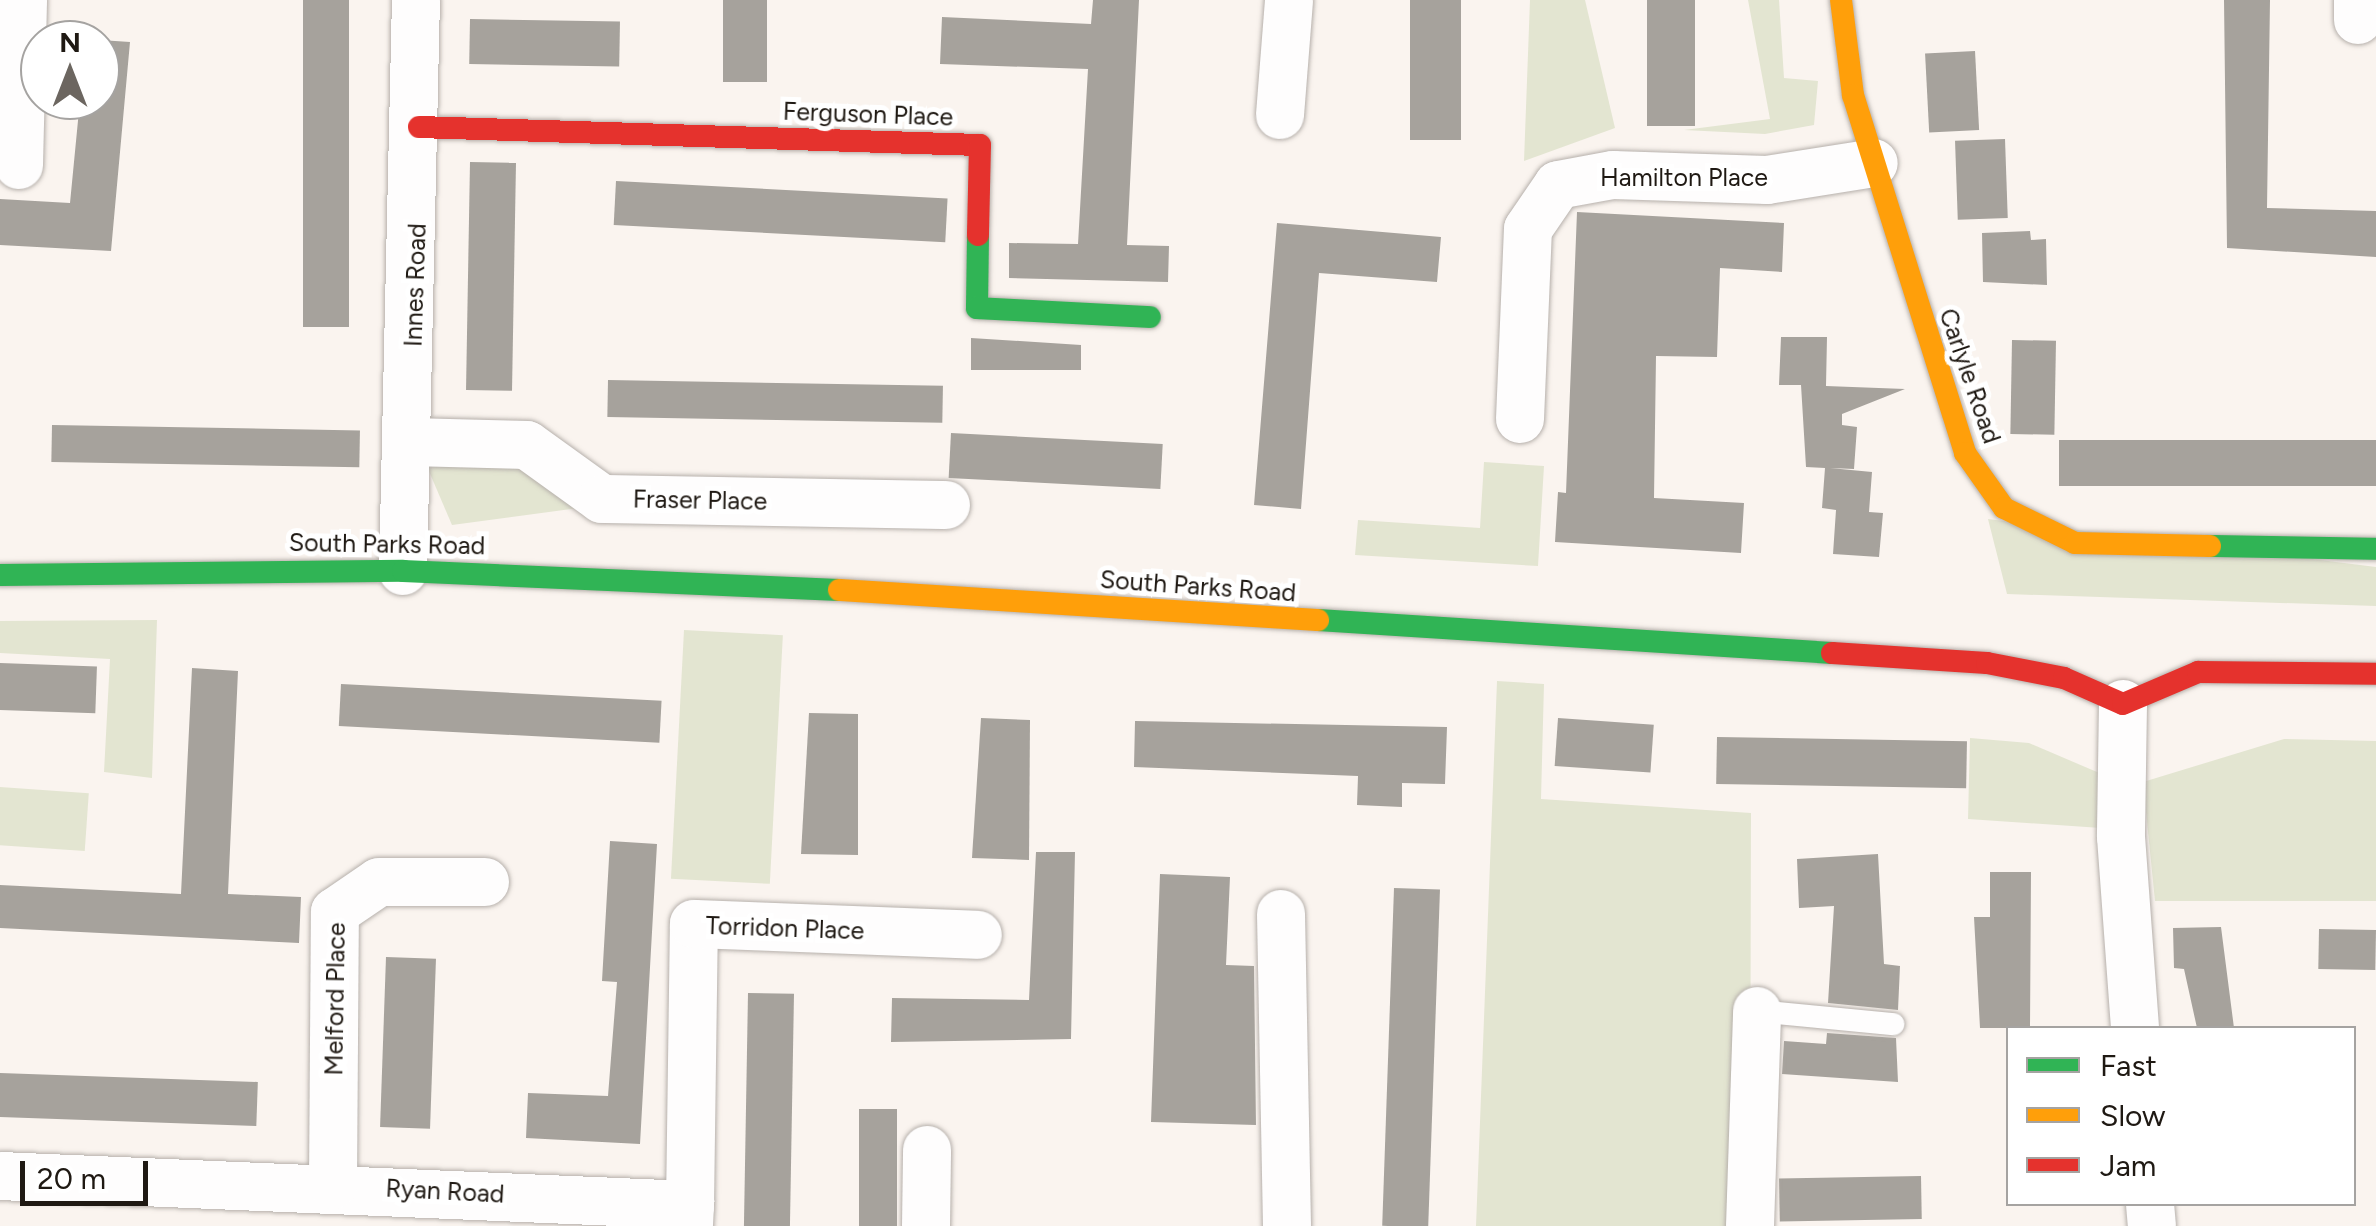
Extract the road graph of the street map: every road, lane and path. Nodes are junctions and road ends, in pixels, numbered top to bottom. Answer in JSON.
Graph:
{"nodes":[{"id":1,"x":24,"y":0,"type":"edge"},
{"id":2,"x":416,"y":0,"type":"edge"},
{"id":3,"x":1289,"y":0,"type":"edge"},
{"id":4,"x":1841,"y":0,"type":"edge"},
{"id":5,"x":1280,"y":115,"type":"dead end"},
{"id":6,"x":419,"y":127,"type":"junction"},
{"id":7,"x":1874,"y":163,"type":"junction"},
{"id":8,"x":19,"y":164,"type":"dead end"},
{"id":9,"x":1150,"y":318,"type":"dead end"},
{"id":10,"x":1520,"y":419,"type":"dead end"},
{"id":11,"x":410,"y":442,"type":"junction"},
{"id":12,"x":946,"y":504,"type":"dead end"},
{"id":13,"x":2376,"y":549,"type":"edge"},
{"id":14,"x":403,"y":571,"type":"junction"},
{"id":15,"x":0,"y":575,"type":"edge"},
{"id":16,"x":2376,"y":674,"type":"edge"},
{"id":17,"x":2124,"y":704,"type":"junction"},
{"id":18,"x":484,"y":882,"type":"dead end"},
{"id":19,"x":1281,"y":914,"type":"dead end"},
{"id":20,"x":978,"y":935,"type":"dead end"},
{"id":21,"x":1757,"y":1011,"type":"joint"},
{"id":22,"x":1893,"y":1024,"type":"dead end"},
{"id":23,"x":2135,"y":1026,"type":"edge"},
{"id":24,"x":927,"y":1150,"type":"dead end"},
{"id":25,"x":0,"y":1176,"type":"edge"},
{"id":26,"x":333,"y":1185,"type":"junction"},
{"id":27,"x":690,"y":1216,"type":"edge"},
{"id":28,"x":926,"y":1226,"type":"edge"},
{"id":29,"x":1288,"y":1226,"type":"edge"},
{"id":30,"x":1750,"y":1226,"type":"edge"}],
"edges":[{"from":1,"to":8,"type":"street"},
{"from":2,"to":6,"type":"street","name":"Innes Road"},
{"from":3,"to":5,"type":"street"},
{"from":4,"to":7,"type":"street","name":"Carlyle Road"},
{"from":6,"to":9,"type":"street","name":"Ferguson Place"},
{"from":6,"to":11,"type":"street","name":"Innes Road"},
{"from":7,"to":10,"type":"street","name":"Hamilton Place"},
{"from":7,"to":13,"type":"street","name":"Carlyle Road"},
{"from":11,"to":12,"type":"street","name":"Fraser Place"},
{"from":11,"to":14,"type":"street","name":"Innes Road"},
{"from":14,"to":15,"type":"street","name":"South Parks Road"},
{"from":14,"to":17,"type":"street","name":"South Parks Road"},
{"from":16,"to":17,"type":"street"},
{"from":17,"to":23,"type":"street"},
{"from":18,"to":26,"type":"street","name":"Melford Place"},
{"from":19,"to":29,"type":"street"},
{"from":20,"to":27,"type":"street","name":"Torridon Place"},
{"from":21,"to":22,"type":"lane"},
{"from":21,"to":30,"type":"street"},
{"from":24,"to":28,"type":"street"},
{"from":25,"to":26,"type":"street","name":"Ryan Road"},
{"from":26,"to":27,"type":"street","name":"Ryan Road"}]}
